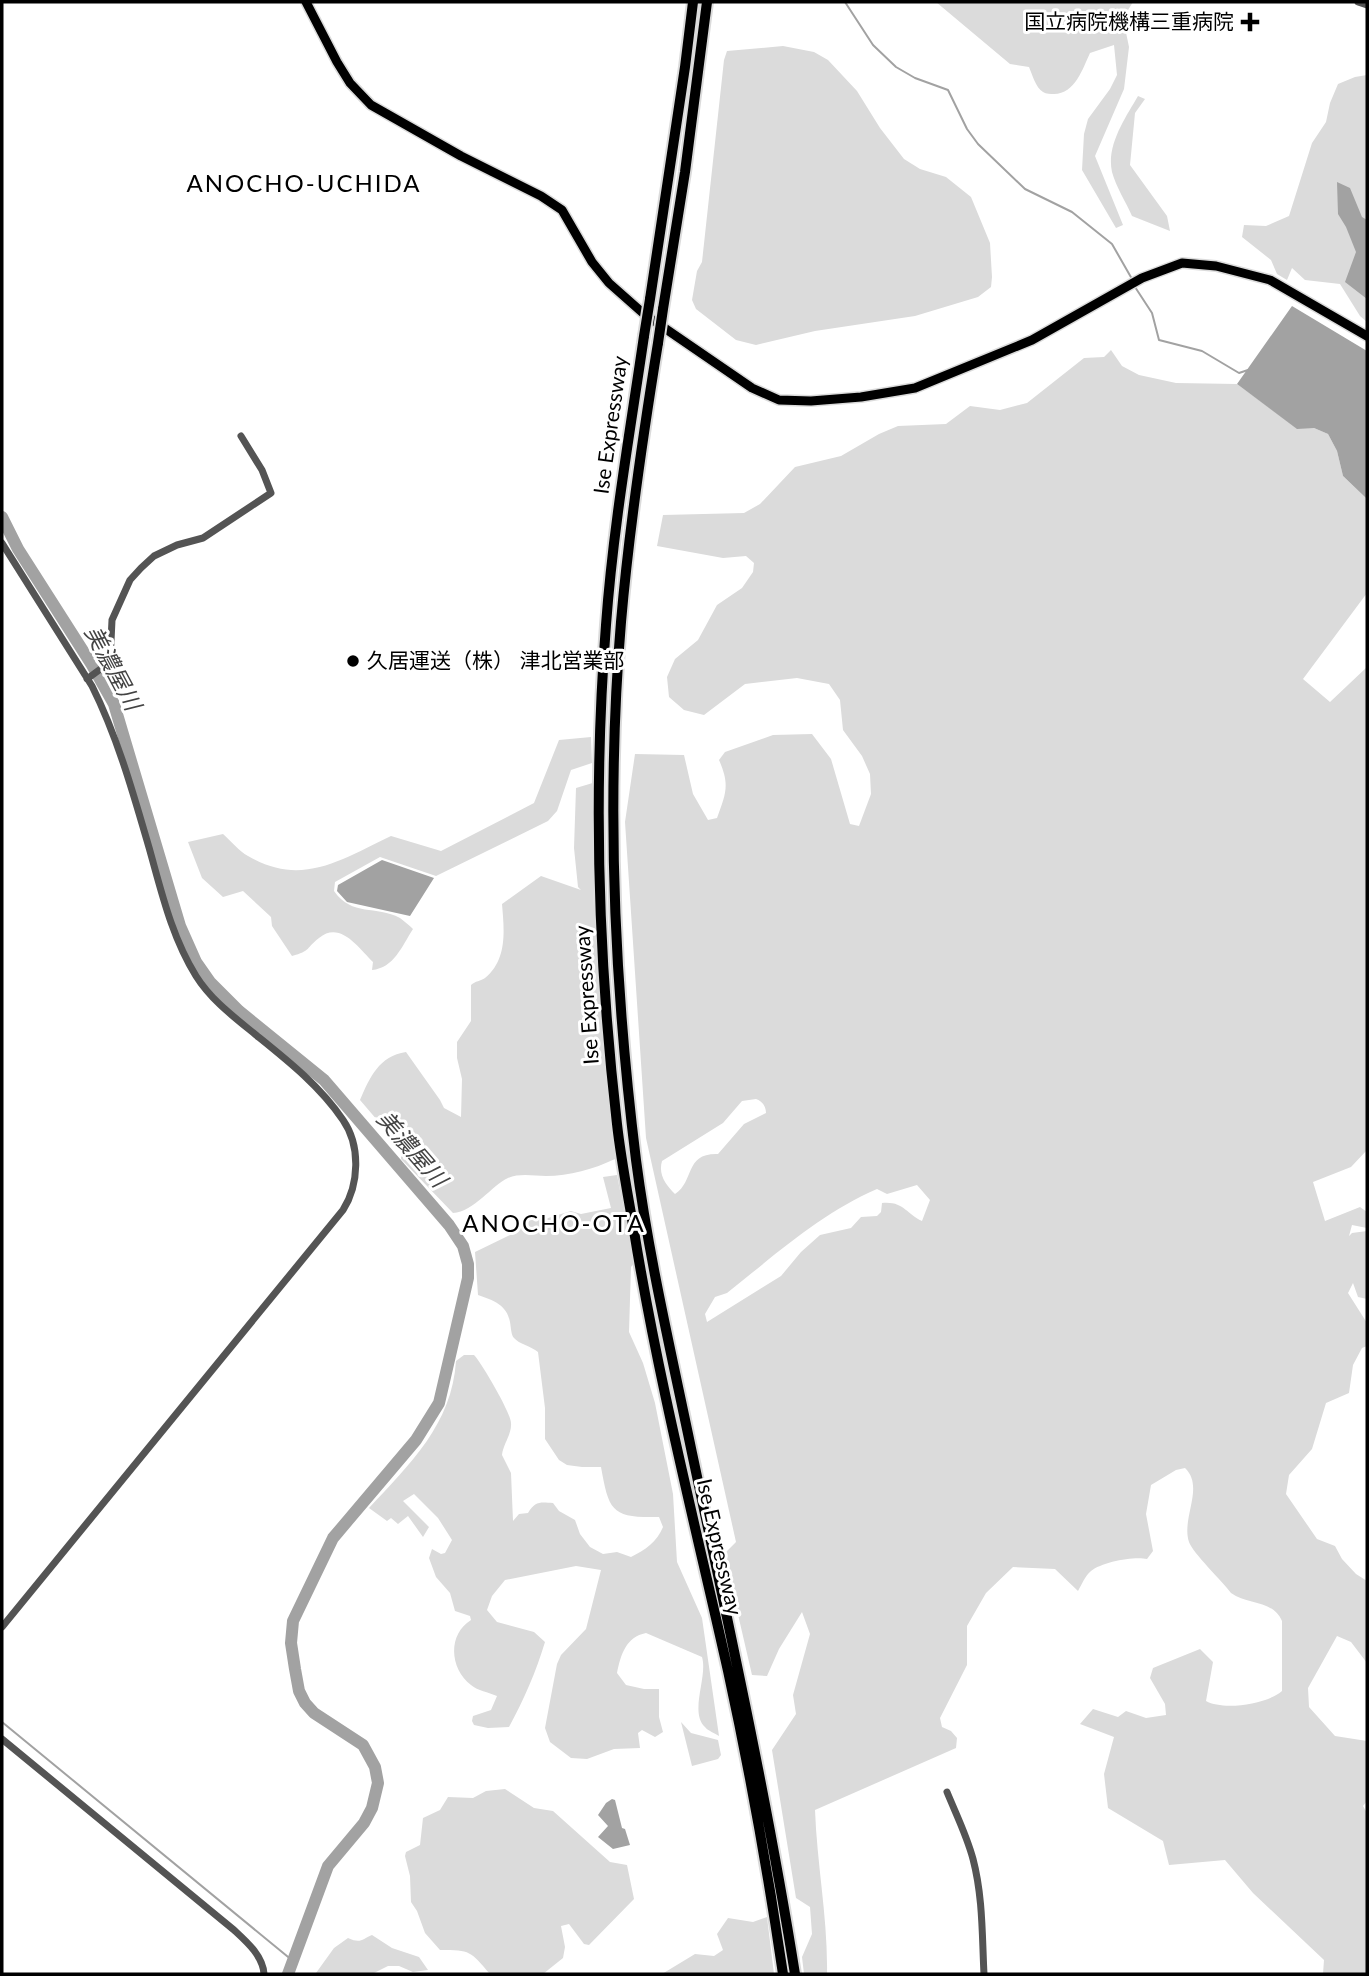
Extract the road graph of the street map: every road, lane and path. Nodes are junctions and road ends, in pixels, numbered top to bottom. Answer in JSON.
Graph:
{"nodes":[{"id":1,"x":306,"y":2,"type":"edge"},
{"id":2,"x":692,"y":2,"type":"edge"},
{"id":3,"x":706,"y":2,"type":"edge"},
{"id":4,"x":1358,"y":2,"type":"edge"},
{"id":5,"x":1367,"y":5,"type":"edge"},
{"id":6,"x":1367,"y":337,"type":"edge"},
{"id":7,"x":241,"y":436,"type":"dead end"},
{"id":8,"x":2,"y":542,"type":"edge"},
{"id":9,"x":90,"y":678,"type":"junction"},
{"id":10,"x":2,"y":1627,"type":"edge"},
{"id":11,"x":2,"y":1739,"type":"edge"},
{"id":12,"x":947,"y":1792,"type":"dead end"},
{"id":13,"x":761,"y":1806,"type":"junction"},
{"id":14,"x":766,"y":1835,"type":"junction"},
{"id":15,"x":264,"y":1974,"type":"edge"},
{"id":16,"x":783,"y":1974,"type":"edge"},
{"id":17,"x":795,"y":1974,"type":"edge"},
{"id":18,"x":984,"y":1974,"type":"edge"}],
"edges":[{"from":1,"to":6,"type":"main road"},
{"from":2,"to":13,"type":"highway","name":"Ise Expressway","bridge":true},
{"from":3,"to":13,"type":"highway","name":"Ise Expressway","bridge":true},
{"from":4,"to":5,"type":"street"},
{"from":7,"to":9,"type":"street"},
{"from":8,"to":9,"type":"street"},
{"from":9,"to":10,"type":"street"},
{"from":11,"to":15,"type":"street"},
{"from":12,"to":18,"type":"street"},
{"from":13,"to":14,"type":"highway","name":"Ise Expressway"},
{"from":14,"to":16,"type":"highway","name":"Ise Expressway"},
{"from":14,"to":17,"type":"highway","name":"Ise Expressway"}]}
